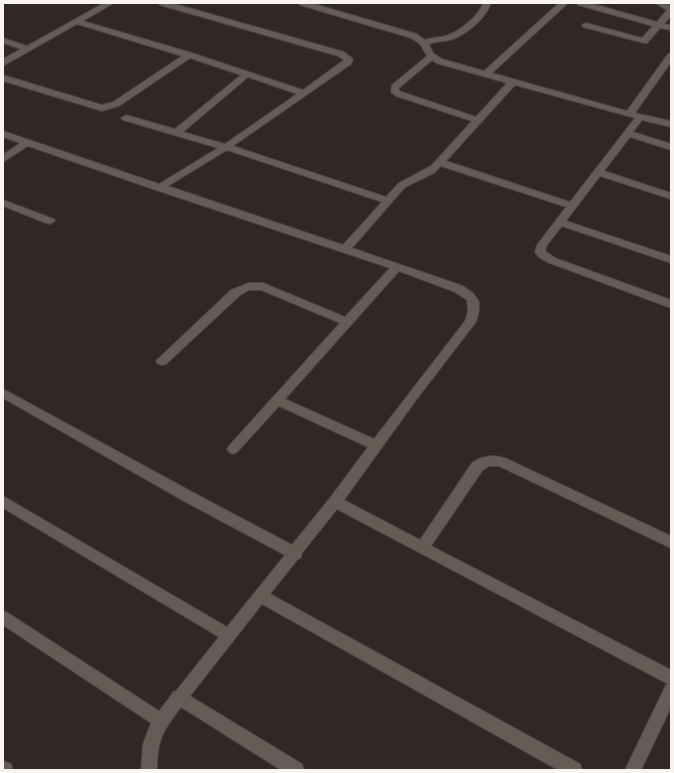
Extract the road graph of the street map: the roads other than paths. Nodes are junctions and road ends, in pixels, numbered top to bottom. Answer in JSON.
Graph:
{"nodes":[{"id":1,"x":110,"y":3,"type":"edge"},
{"id":2,"x":163,"y":3,"type":"edge"},
{"id":3,"x":303,"y":3,"type":"edge"},
{"id":4,"x":487,"y":3,"type":"edge"},
{"id":5,"x":564,"y":3,"type":"edge"},
{"id":6,"x":581,"y":3,"type":"edge"},
{"id":7,"x":659,"y":3,"type":"edge"},
{"id":8,"x":76,"y":21,"type":"junction"},
{"id":9,"x":586,"y":25,"type":"dead end"},
{"id":10,"x":660,"y":25,"type":"junction"},
{"id":11,"x":671,"y":28,"type":"edge"},
{"id":12,"x":3,"y":40,"type":"edge"},
{"id":13,"x":425,"y":43,"type":"junction"},
{"id":14,"x":27,"y":49,"type":"junction"},
{"id":15,"x":189,"y":54,"type":"junction"},
{"id":16,"x":671,"y":56,"type":"edge"},
{"id":17,"x":431,"y":57,"type":"junction"},
{"id":18,"x":3,"y":63,"type":"edge"},
{"id":19,"x":667,"y":69,"type":"edge"},
{"id":20,"x":247,"y":74,"type":"junction"},
{"id":21,"x":486,"y":74,"type":"junction"},
{"id":22,"x":3,"y":78,"type":"edge"},
{"id":23,"x":513,"y":82,"type":"junction"},
{"id":24,"x":304,"y":93,"type":"junction"},
{"id":25,"x":629,"y":114,"type":"junction"},
{"id":26,"x":640,"y":117,"type":"junction"},
{"id":27,"x":126,"y":118,"type":"dead end"},
{"id":28,"x":477,"y":120,"type":"junction"},
{"id":29,"x":671,"y":124,"type":"edge"},
{"id":30,"x":176,"y":133,"type":"junction"},
{"id":31,"x":627,"y":133,"type":"junction"},
{"id":32,"x":3,"y":134,"type":"edge"},
{"id":33,"x":27,"y":142,"type":"junction"},
{"id":34,"x":226,"y":147,"type":"junction"},
{"id":35,"x":671,"y":147,"type":"edge"},
{"id":36,"x":3,"y":159,"type":"edge"},
{"id":37,"x":439,"y":162,"type":"junction"},
{"id":38,"x":598,"y":172,"type":"junction"},
{"id":39,"x":159,"y":188,"type":"junction"},
{"id":40,"x":671,"y":196,"type":"edge"},
{"id":41,"x":388,"y":201,"type":"junction"},
{"id":42,"x":3,"y":203,"type":"edge"},
{"id":43,"x":572,"y":206,"type":"junction"},
{"id":44,"x":50,"y":221,"type":"dead end"},
{"id":45,"x":560,"y":222,"type":"junction"},
{"id":46,"x":345,"y":250,"type":"junction"},
{"id":47,"x":671,"y":260,"type":"edge"},
{"id":48,"x":397,"y":267,"type":"junction"},
{"id":49,"x":671,"y":304,"type":"edge"},
{"id":50,"x":347,"y":322,"type":"junction"},
{"id":51,"x":162,"y":361,"type":"dead end"},
{"id":52,"x":3,"y":393,"type":"edge"},
{"id":53,"x":277,"y":400,"type":"junction"},
{"id":54,"x":377,"y":446,"type":"junction"},
{"id":55,"x":233,"y":449,"type":"dead end"},
{"id":56,"x":3,"y":501,"type":"edge"},
{"id":57,"x":335,"y":502,"type":"junction"},
{"id":58,"x":671,"y":542,"type":"edge"},
{"id":59,"x":422,"y":548,"type":"junction"},
{"id":60,"x":296,"y":554,"type":"junction"},
{"id":61,"x":261,"y":596,"type":"junction"},
{"id":62,"x":3,"y":617,"type":"edge"},
{"id":63,"x":229,"y":636,"type":"junction"},
{"id":64,"x":671,"y":678,"type":"edge"},
{"id":65,"x":671,"y":690,"type":"edge"},
{"id":66,"x":178,"y":697,"type":"junction"},
{"id":67,"x":161,"y":721,"type":"junction"},
{"id":68,"x":293,"y":769,"type":"edge"},
{"id":69,"x":149,"y":770,"type":"edge"},
{"id":70,"x":574,"y":770,"type":"edge"},
{"id":71,"x":633,"y":770,"type":"edge"}],
"edges":[{"from":1,"to":8,"type":"street"},
{"from":2,"to":24,"type":"street"},
{"from":3,"to":13,"type":"street"},
{"from":4,"to":13,"type":"street"},
{"from":5,"to":21,"type":"street"},
{"from":6,"to":10,"type":"street"},
{"from":7,"to":10,"type":"street"},
{"from":8,"to":14,"type":"street"},
{"from":8,"to":15,"type":"street"},
{"from":9,"to":10,"type":"street"},
{"from":10,"to":11,"type":"street"},
{"from":12,"to":14,"type":"street"},
{"from":13,"to":17,"type":"street"},
{"from":14,"to":18,"type":"street"},
{"from":15,"to":20,"type":"street"},
{"from":15,"to":22,"type":"street"},
{"from":16,"to":19,"type":"street"},
{"from":17,"to":21,"type":"street"},
{"from":17,"to":28,"type":"street"},
{"from":19,"to":25,"type":"street"},
{"from":20,"to":24,"type":"street"},
{"from":20,"to":30,"type":"street"},
{"from":21,"to":23,"type":"street"},
{"from":23,"to":25,"type":"street"},
{"from":23,"to":28,"type":"street"},
{"from":24,"to":34,"type":"street"},
{"from":25,"to":26,"type":"street"},
{"from":26,"to":29,"type":"street"},
{"from":26,"to":31,"type":"street"},
{"from":27,"to":30,"type":"street"},
{"from":28,"to":37,"type":"street"},
{"from":30,"to":34,"type":"street"},
{"from":31,"to":35,"type":"street"},
{"from":31,"to":38,"type":"street"},
{"from":32,"to":33,"type":"street"},
{"from":33,"to":36,"type":"street"},
{"from":33,"to":39,"type":"street"},
{"from":34,"to":39,"type":"street"},
{"from":34,"to":41,"type":"street"},
{"from":37,"to":41,"type":"street"},
{"from":37,"to":43,"type":"street"},
{"from":38,"to":40,"type":"street"},
{"from":38,"to":43,"type":"street"},
{"from":39,"to":46,"type":"street"},
{"from":41,"to":46,"type":"street"},
{"from":42,"to":44,"type":"street"},
{"from":43,"to":45,"type":"street"},
{"from":45,"to":47,"type":"street"},
{"from":45,"to":49,"type":"street"},
{"from":46,"to":48,"type":"street"},
{"from":48,"to":50,"type":"street"},
{"from":48,"to":54,"type":"street"},
{"from":50,"to":51,"type":"street"},
{"from":50,"to":53,"type":"street"},
{"from":52,"to":60,"type":"street"},
{"from":53,"to":54,"type":"street"},
{"from":53,"to":55,"type":"street"},
{"from":54,"to":57,"type":"street"},
{"from":56,"to":63,"type":"street"},
{"from":57,"to":59,"type":"street"},
{"from":57,"to":60,"type":"street"},
{"from":58,"to":59,"type":"street"},
{"from":59,"to":64,"type":"street"},
{"from":60,"to":61,"type":"street"},
{"from":61,"to":63,"type":"street"},
{"from":61,"to":70,"type":"street"},
{"from":62,"to":67,"type":"street"},
{"from":63,"to":66,"type":"street"},
{"from":65,"to":71,"type":"street"},
{"from":66,"to":67,"type":"street"},
{"from":66,"to":68,"type":"street"},
{"from":67,"to":69,"type":"street"}]}
